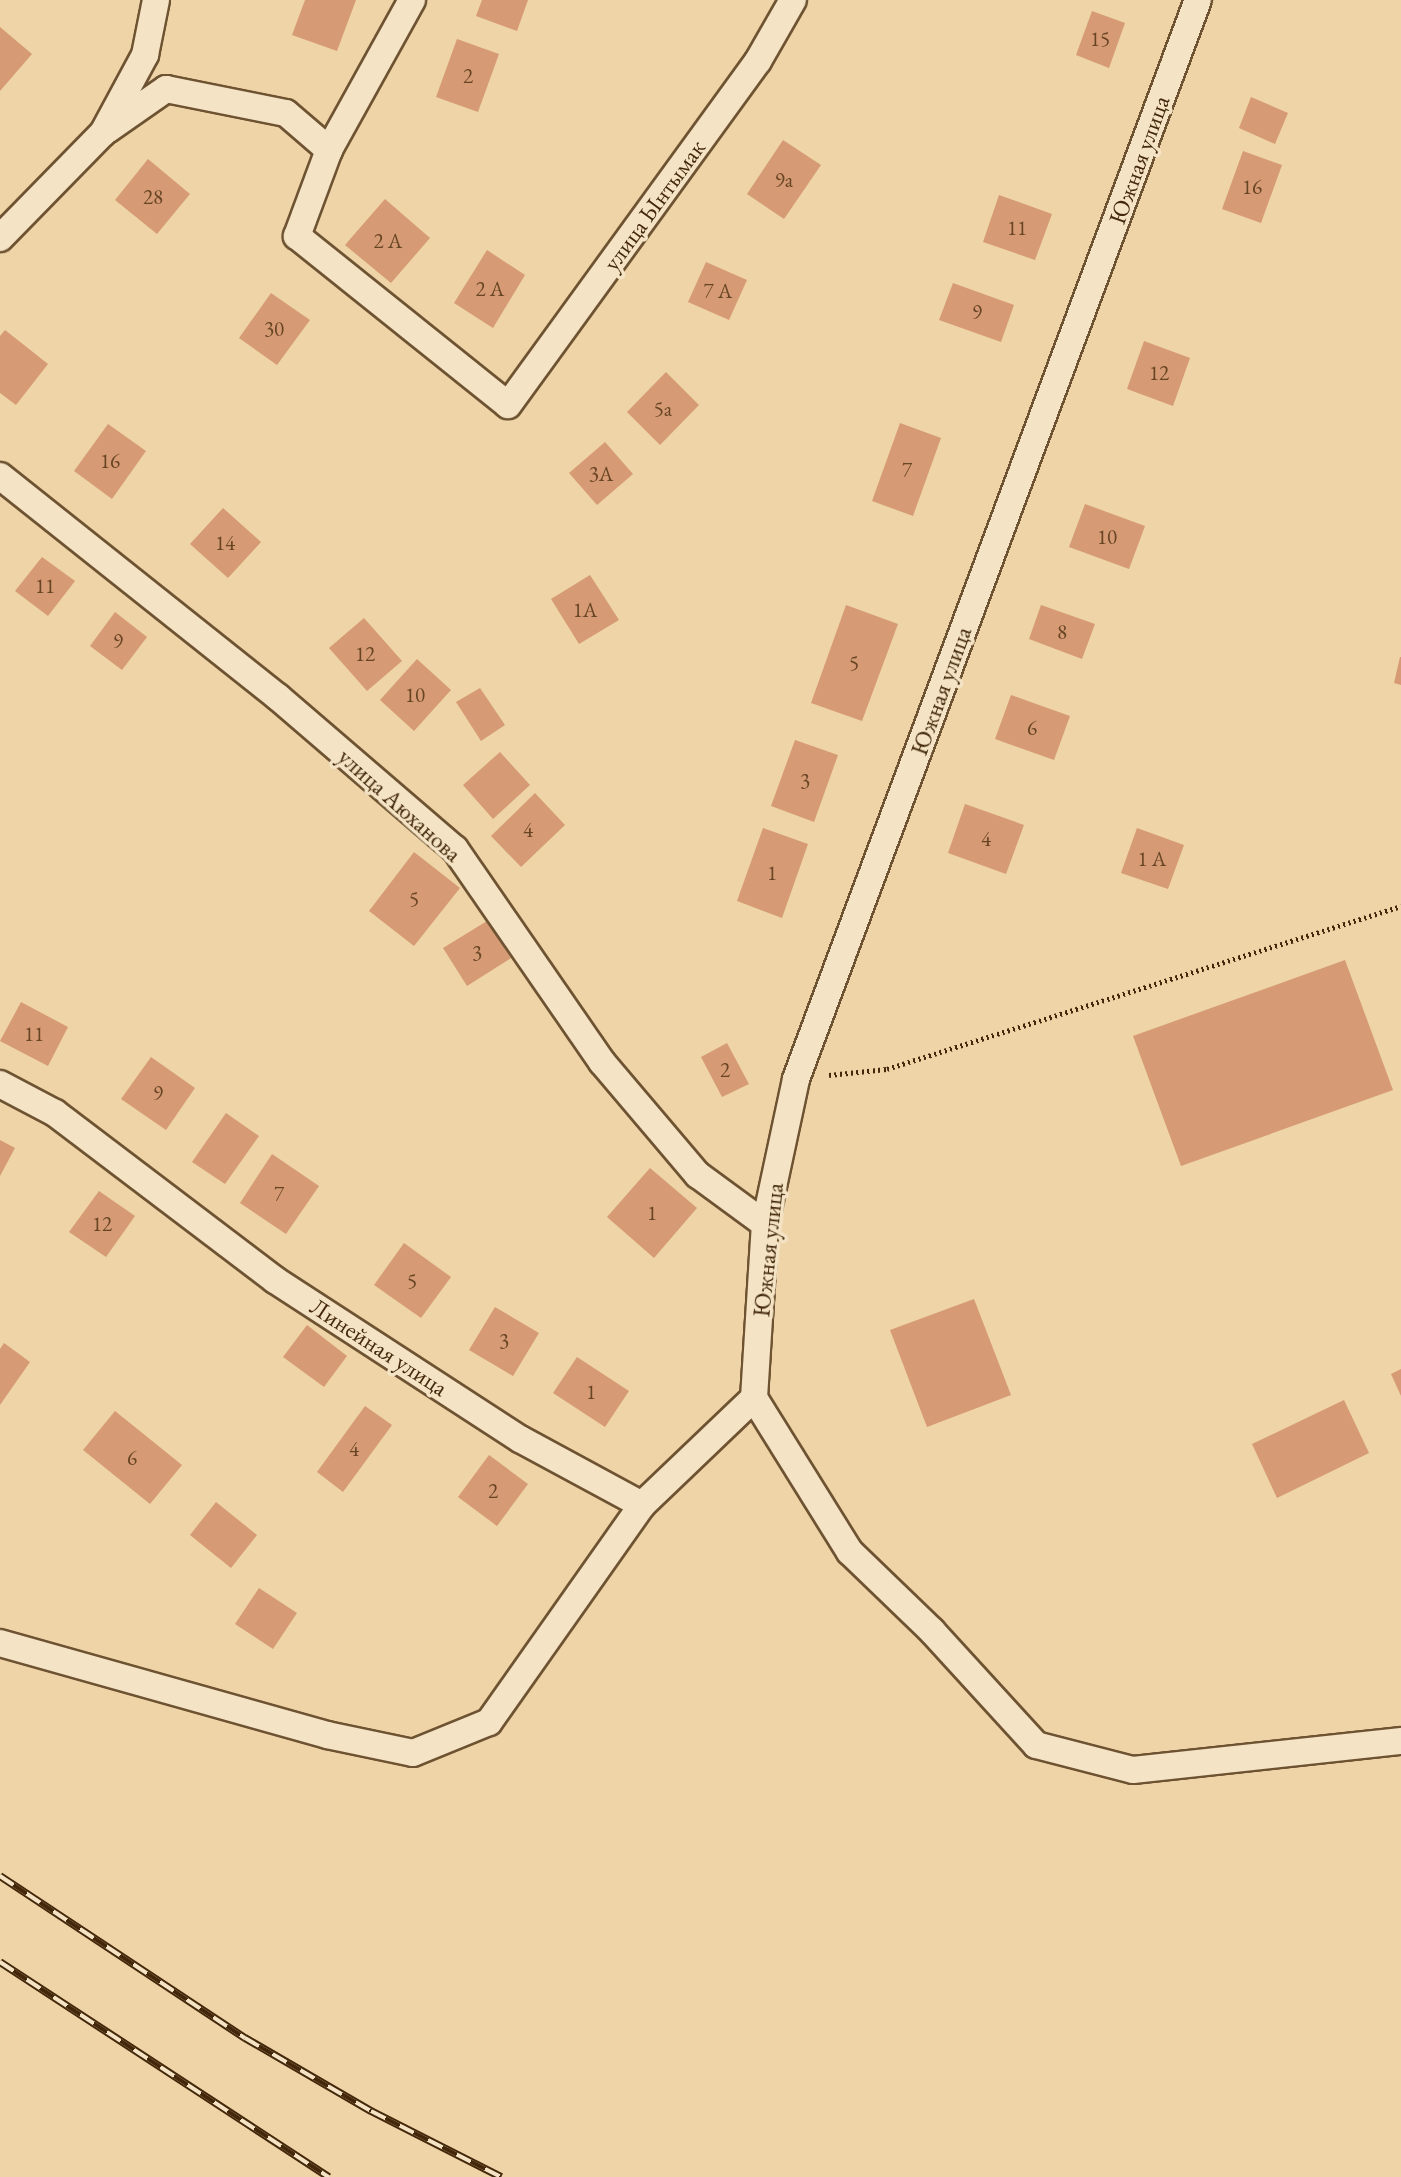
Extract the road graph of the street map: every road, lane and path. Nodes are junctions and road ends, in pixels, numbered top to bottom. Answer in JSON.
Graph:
{"nodes":[{"id":1,"x":156,"y":0,"type":"edge"},
{"id":2,"x":412,"y":0,"type":"edge"},
{"id":3,"x":793,"y":0,"type":"edge"},
{"id":4,"x":1198,"y":0,"type":"edge"},
{"id":5,"x":103,"y":133,"type":"junction"},
{"id":6,"x":329,"y":150,"type":"junction"},
{"id":7,"x":0,"y":238,"type":"edge"},
{"id":8,"x":0,"y":476,"type":"edge"},
{"id":9,"x":1401,"y":906,"type":"edge"},
{"id":10,"x":796,"y":1079,"type":"junction"},
{"id":11,"x":0,"y":1084,"type":"edge"},
{"id":12,"x":765,"y":1224,"type":"junction"},
{"id":13,"x":754,"y":1398,"type":"junction"},
{"id":14,"x":642,"y":1505,"type":"junction"},
{"id":15,"x":0,"y":1643,"type":"edge"},
{"id":16,"x":1401,"y":1741,"type":"edge"}],
"edges":[{"from":1,"to":5,"type":"street"},
{"from":2,"to":6,"type":"street"},
{"from":3,"to":6,"type":"street","name":"улица Ынтымак"},
{"from":4,"to":10,"type":"street","name":"Южная улица"},
{"from":5,"to":6,"type":"street"},
{"from":5,"to":7,"type":"street"},
{"from":8,"to":12,"type":"street","name":"улица Аюханова"},
{"from":9,"to":10,"type":"path"},
{"from":10,"to":12,"type":"street","name":"Южная улица"},
{"from":11,"to":14,"type":"street","name":"Линейная улица"},
{"from":12,"to":13,"type":"street","name":"Южная улица"},
{"from":13,"to":14,"type":"street"},
{"from":13,"to":16,"type":"street"},
{"from":14,"to":15,"type":"street"}]}
